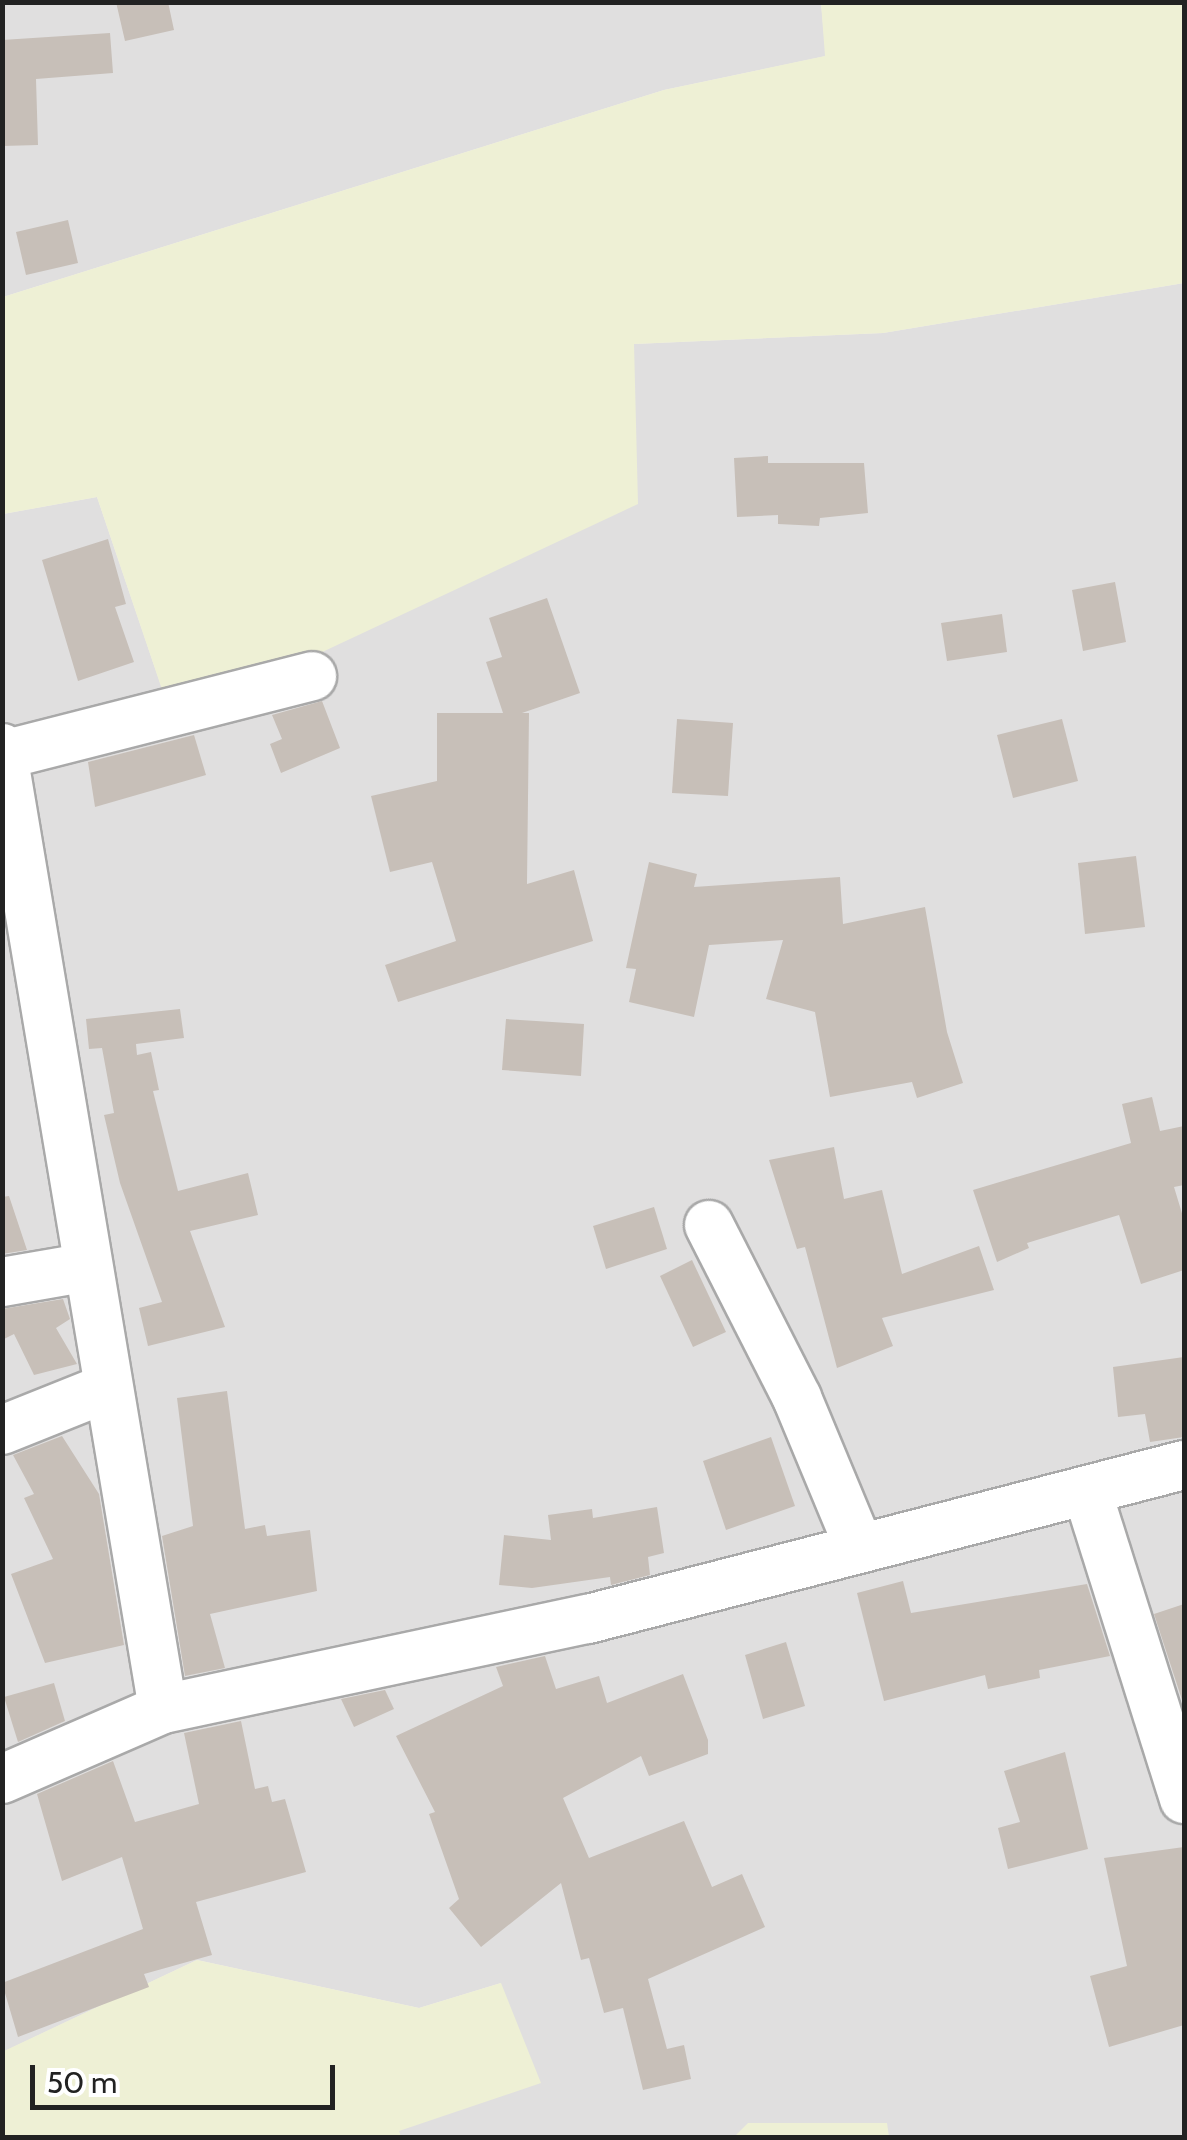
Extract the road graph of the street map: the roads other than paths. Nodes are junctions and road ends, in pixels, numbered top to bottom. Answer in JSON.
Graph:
{"nodes":[{"id":1,"x":312,"y":676,"type":"dead end"},
{"id":2,"x":3,"y":752,"type":"edge"},
{"id":3,"x":709,"y":1224,"type":"dead end"},
{"id":4,"x":88,"y":1267,"type":"junction"},
{"id":5,"x":2,"y":1282,"type":"edge"},
{"id":6,"x":108,"y":1388,"type":"junction"},
{"id":7,"x":2,"y":1430,"type":"edge"},
{"id":8,"x":1184,"y":1465,"type":"edge"},
{"id":9,"x":1087,"y":1491,"type":"junction"},
{"id":10,"x":859,"y":1548,"type":"junction"},
{"id":11,"x":163,"y":1709,"type":"junction"},
{"id":12,"x":2,"y":1779,"type":"edge"},
{"id":13,"x":1184,"y":1799,"type":"edge"}],
"edges":[{"from":1,"to":2,"type":"street"},
{"from":2,"to":4,"type":"street"},
{"from":3,"to":10,"type":"street"},
{"from":4,"to":5,"type":"street"},
{"from":4,"to":6,"type":"street"},
{"from":6,"to":7,"type":"street"},
{"from":6,"to":11,"type":"street"},
{"from":8,"to":9,"type":"street"},
{"from":9,"to":10,"type":"street"},
{"from":9,"to":13,"type":"street"},
{"from":10,"to":11,"type":"street"},
{"from":11,"to":12,"type":"street"}]}
